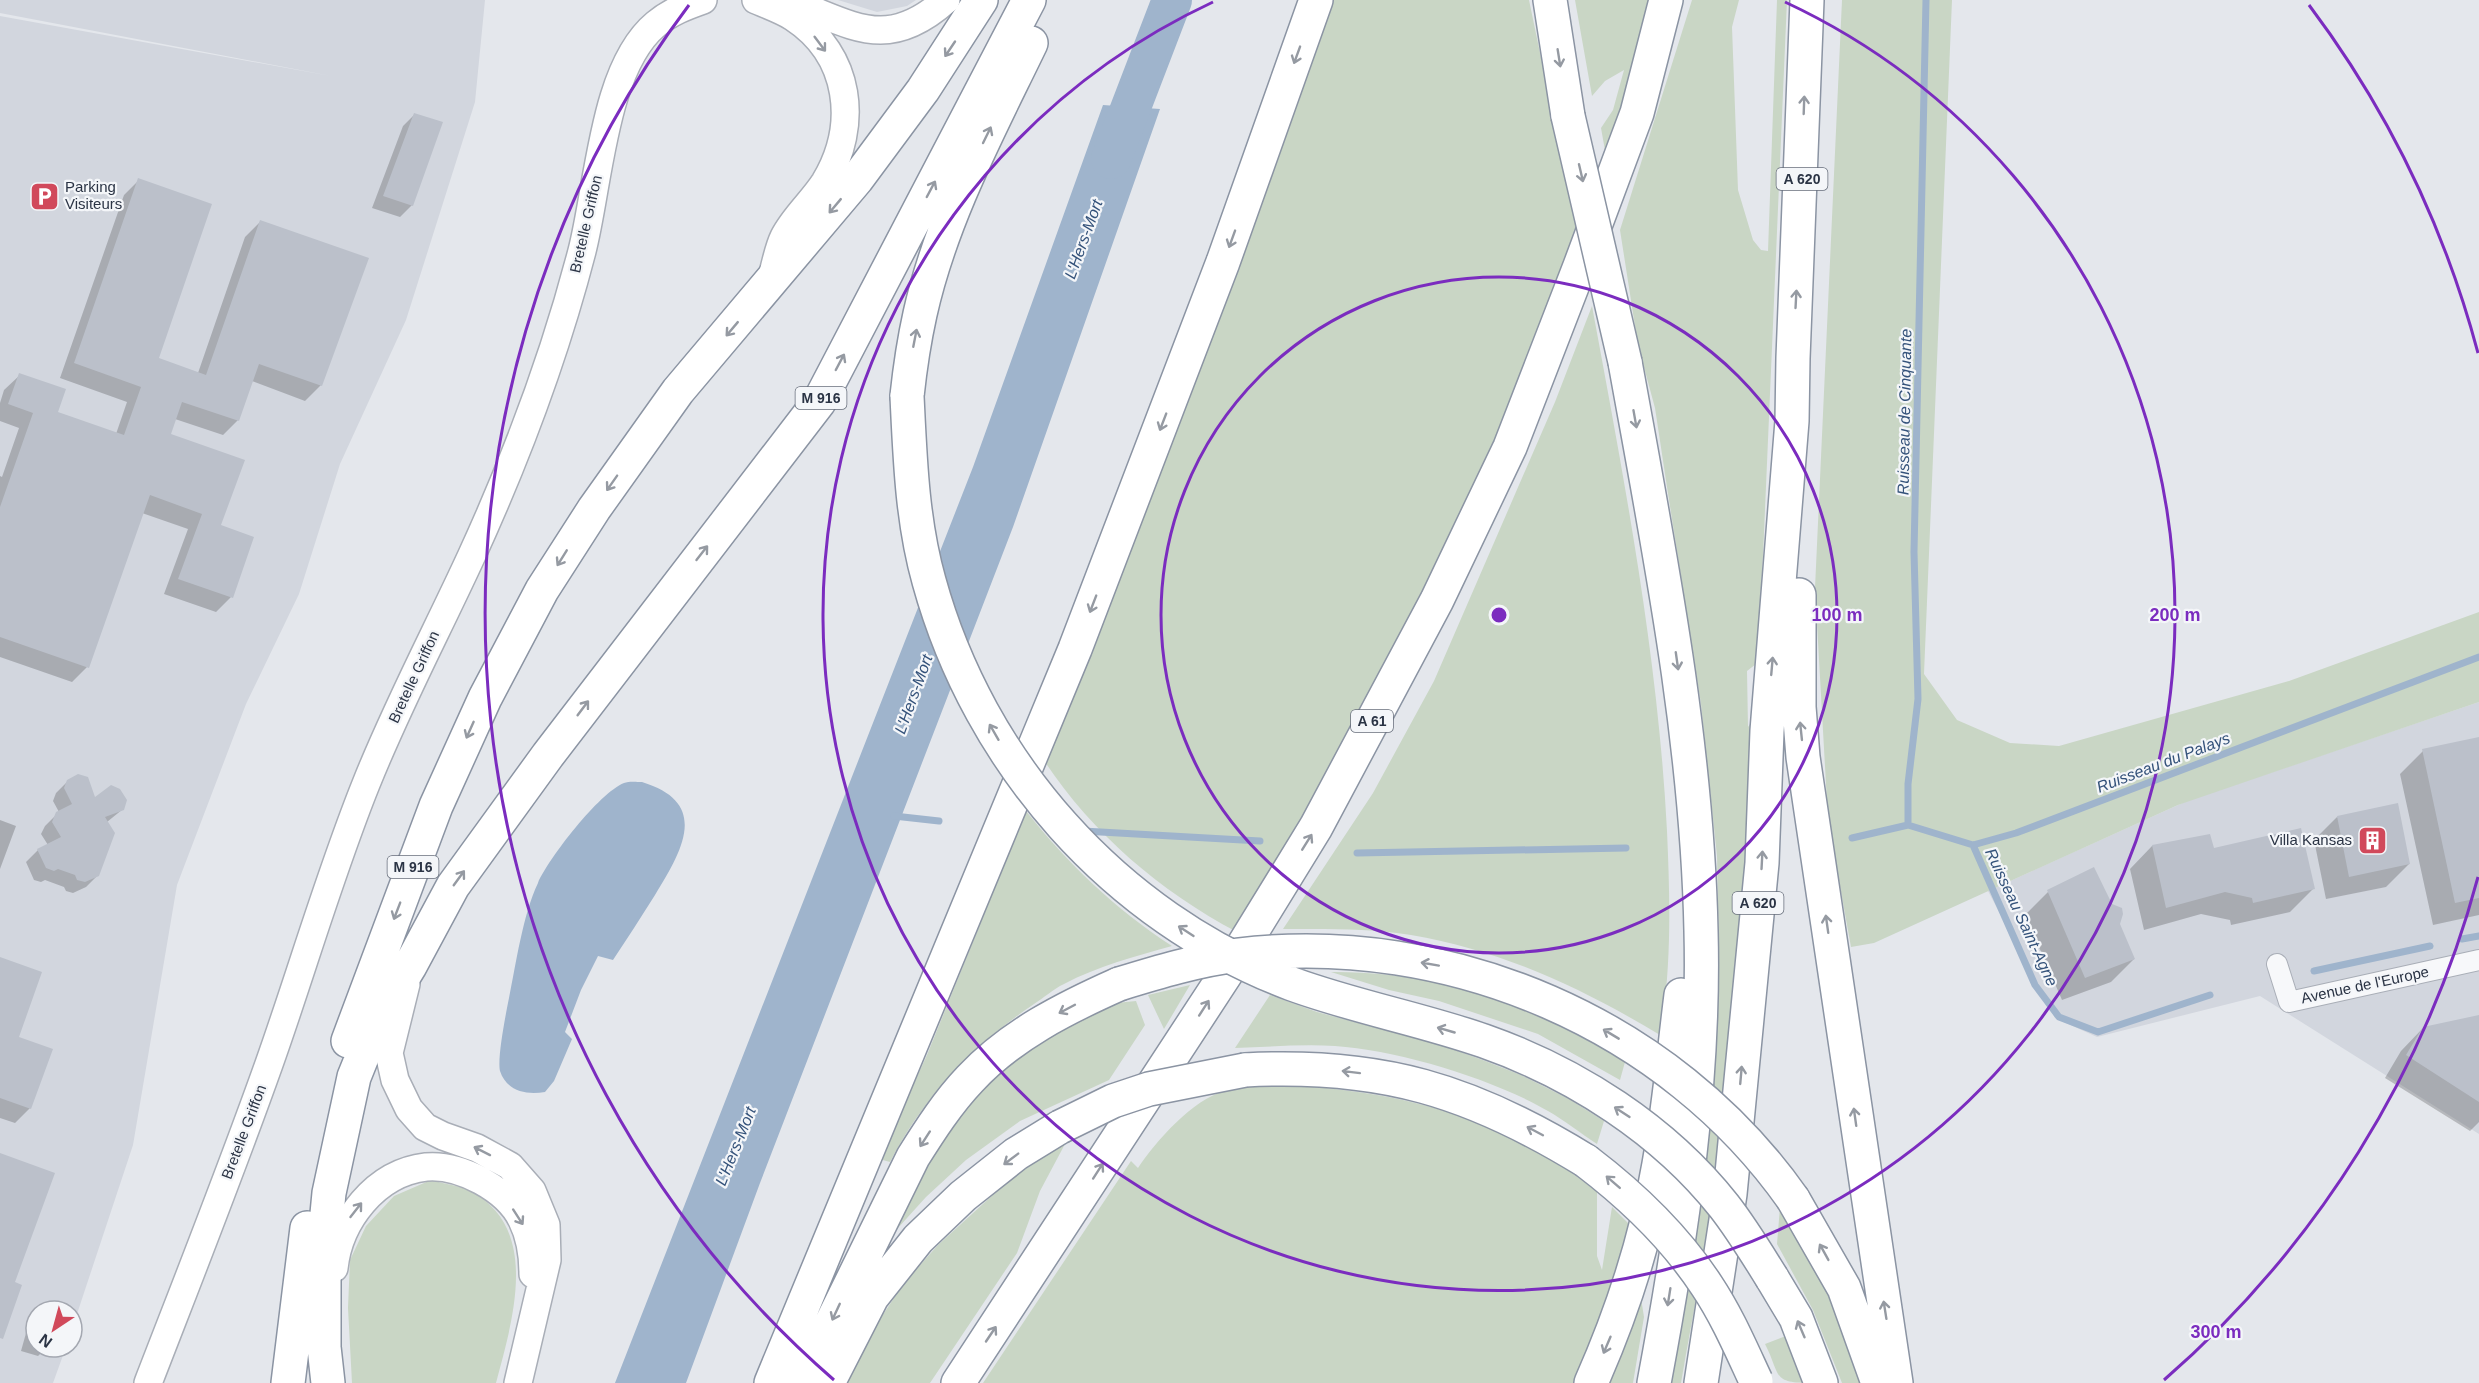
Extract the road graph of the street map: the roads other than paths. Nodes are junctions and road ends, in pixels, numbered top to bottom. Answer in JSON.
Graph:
{"nodes":[{"id":1,"x":703,"y":0,"type":"edge"},
{"id":2,"x":756,"y":0,"type":"edge"},
{"id":3,"x":785,"y":0,"type":"edge"},
{"id":4,"x":946,"y":0,"type":"edge"},
{"id":5,"x":981,"y":0,"type":"edge"},
{"id":6,"x":1029,"y":0,"type":"edge"},
{"id":7,"x":1050,"y":0,"type":"edge"},
{"id":8,"x":1316,"y":0,"type":"edge"},
{"id":9,"x":1550,"y":0,"type":"edge"},
{"id":10,"x":1666,"y":0,"type":"edge"},
{"id":11,"x":1807,"y":0,"type":"edge"},
{"id":12,"x":769,"y":284,"type":"junction"},
{"id":13,"x":1792,"y":421,"type":"junction"},
{"id":14,"x":1696,"y":842,"type":"junction"},
{"id":15,"x":2479,"y":960,"type":"edge"},
{"id":16,"x":2277,"y":964,"type":"dead end"},
{"id":17,"x":410,"y":966,"type":"junction"},
{"id":18,"x":304,"y":1253,"type":"junction"},
{"id":19,"x":533,"y":1328,"type":"junction"},
{"id":20,"x":324,"y":1347,"type":"junction"},
{"id":21,"x":1757,"y":1382,"type":"edge"},
{"id":22,"x":148,"y":1383,"type":"edge"},
{"id":23,"x":288,"y":1383,"type":"edge"},
{"id":24,"x":316,"y":1383,"type":"edge"},
{"id":25,"x":328,"y":1383,"type":"edge"},
{"id":26,"x":518,"y":1383,"type":"edge"},
{"id":27,"x":771,"y":1383,"type":"edge"},
{"id":28,"x":802,"y":1383,"type":"edge"},
{"id":29,"x":828,"y":1383,"type":"edge"},
{"id":30,"x":958,"y":1383,"type":"edge"},
{"id":31,"x":1591,"y":1383,"type":"edge"},
{"id":32,"x":1654,"y":1383,"type":"edge"},
{"id":33,"x":1701,"y":1383,"type":"edge"},
{"id":34,"x":1821,"y":1383,"type":"edge"},
{"id":35,"x":1878,"y":1383,"type":"edge"},
{"id":36,"x":1896,"y":1383,"type":"edge"}],
"edges":[{"from":1,"to":22,"type":"main road","name":"Bretelle Griffon"},
{"from":2,"to":12,"type":"main road","one_way":true},
{"from":3,"to":4,"type":"main road"},
{"from":5,"to":12,"type":"highway","number":"M 916","one_way":true},
{"from":17,"to":6,"type":"highway","number":"M 916","one_way":true},
{"from":34,"to":7,"type":"highway","one_way":true,"bridge":true},
{"from":8,"to":27,"type":"highway","one_way":true},
{"from":9,"to":14,"type":"highway","one_way":true,"bridge":true},
{"from":30,"to":10,"type":"highway","number":"A 61","one_way":true},
{"from":13,"to":11,"type":"highway","number":"A 620","one_way":true},
{"from":12,"to":18,"type":"highway","number":"M 916","one_way":true},
{"from":33,"to":13,"type":"highway","number":"A 620","one_way":true},
{"from":36,"to":13,"type":"highway","one_way":true},
{"from":14,"to":31,"type":"highway","one_way":true},
{"from":14,"to":32,"type":"highway","one_way":true},
{"from":15,"to":16,"type":"street","name":"Avenue de l'Europe"},
{"from":19,"to":17,"type":"main road","one_way":true},
{"from":17,"to":20,"type":"highway","number":"M 916"},
{"from":18,"to":23,"type":"highway"},
{"from":18,"to":24,"type":"highway","number":"M 916"},
{"from":20,"to":19,"type":"main road","one_way":true},
{"from":19,"to":26,"type":"main road"},
{"from":20,"to":25,"type":"highway","number":"M 916"},
{"from":21,"to":29,"type":"highway","one_way":true,"bridge":true},
{"from":35,"to":28,"type":"highway","one_way":true,"bridge":true}]}
